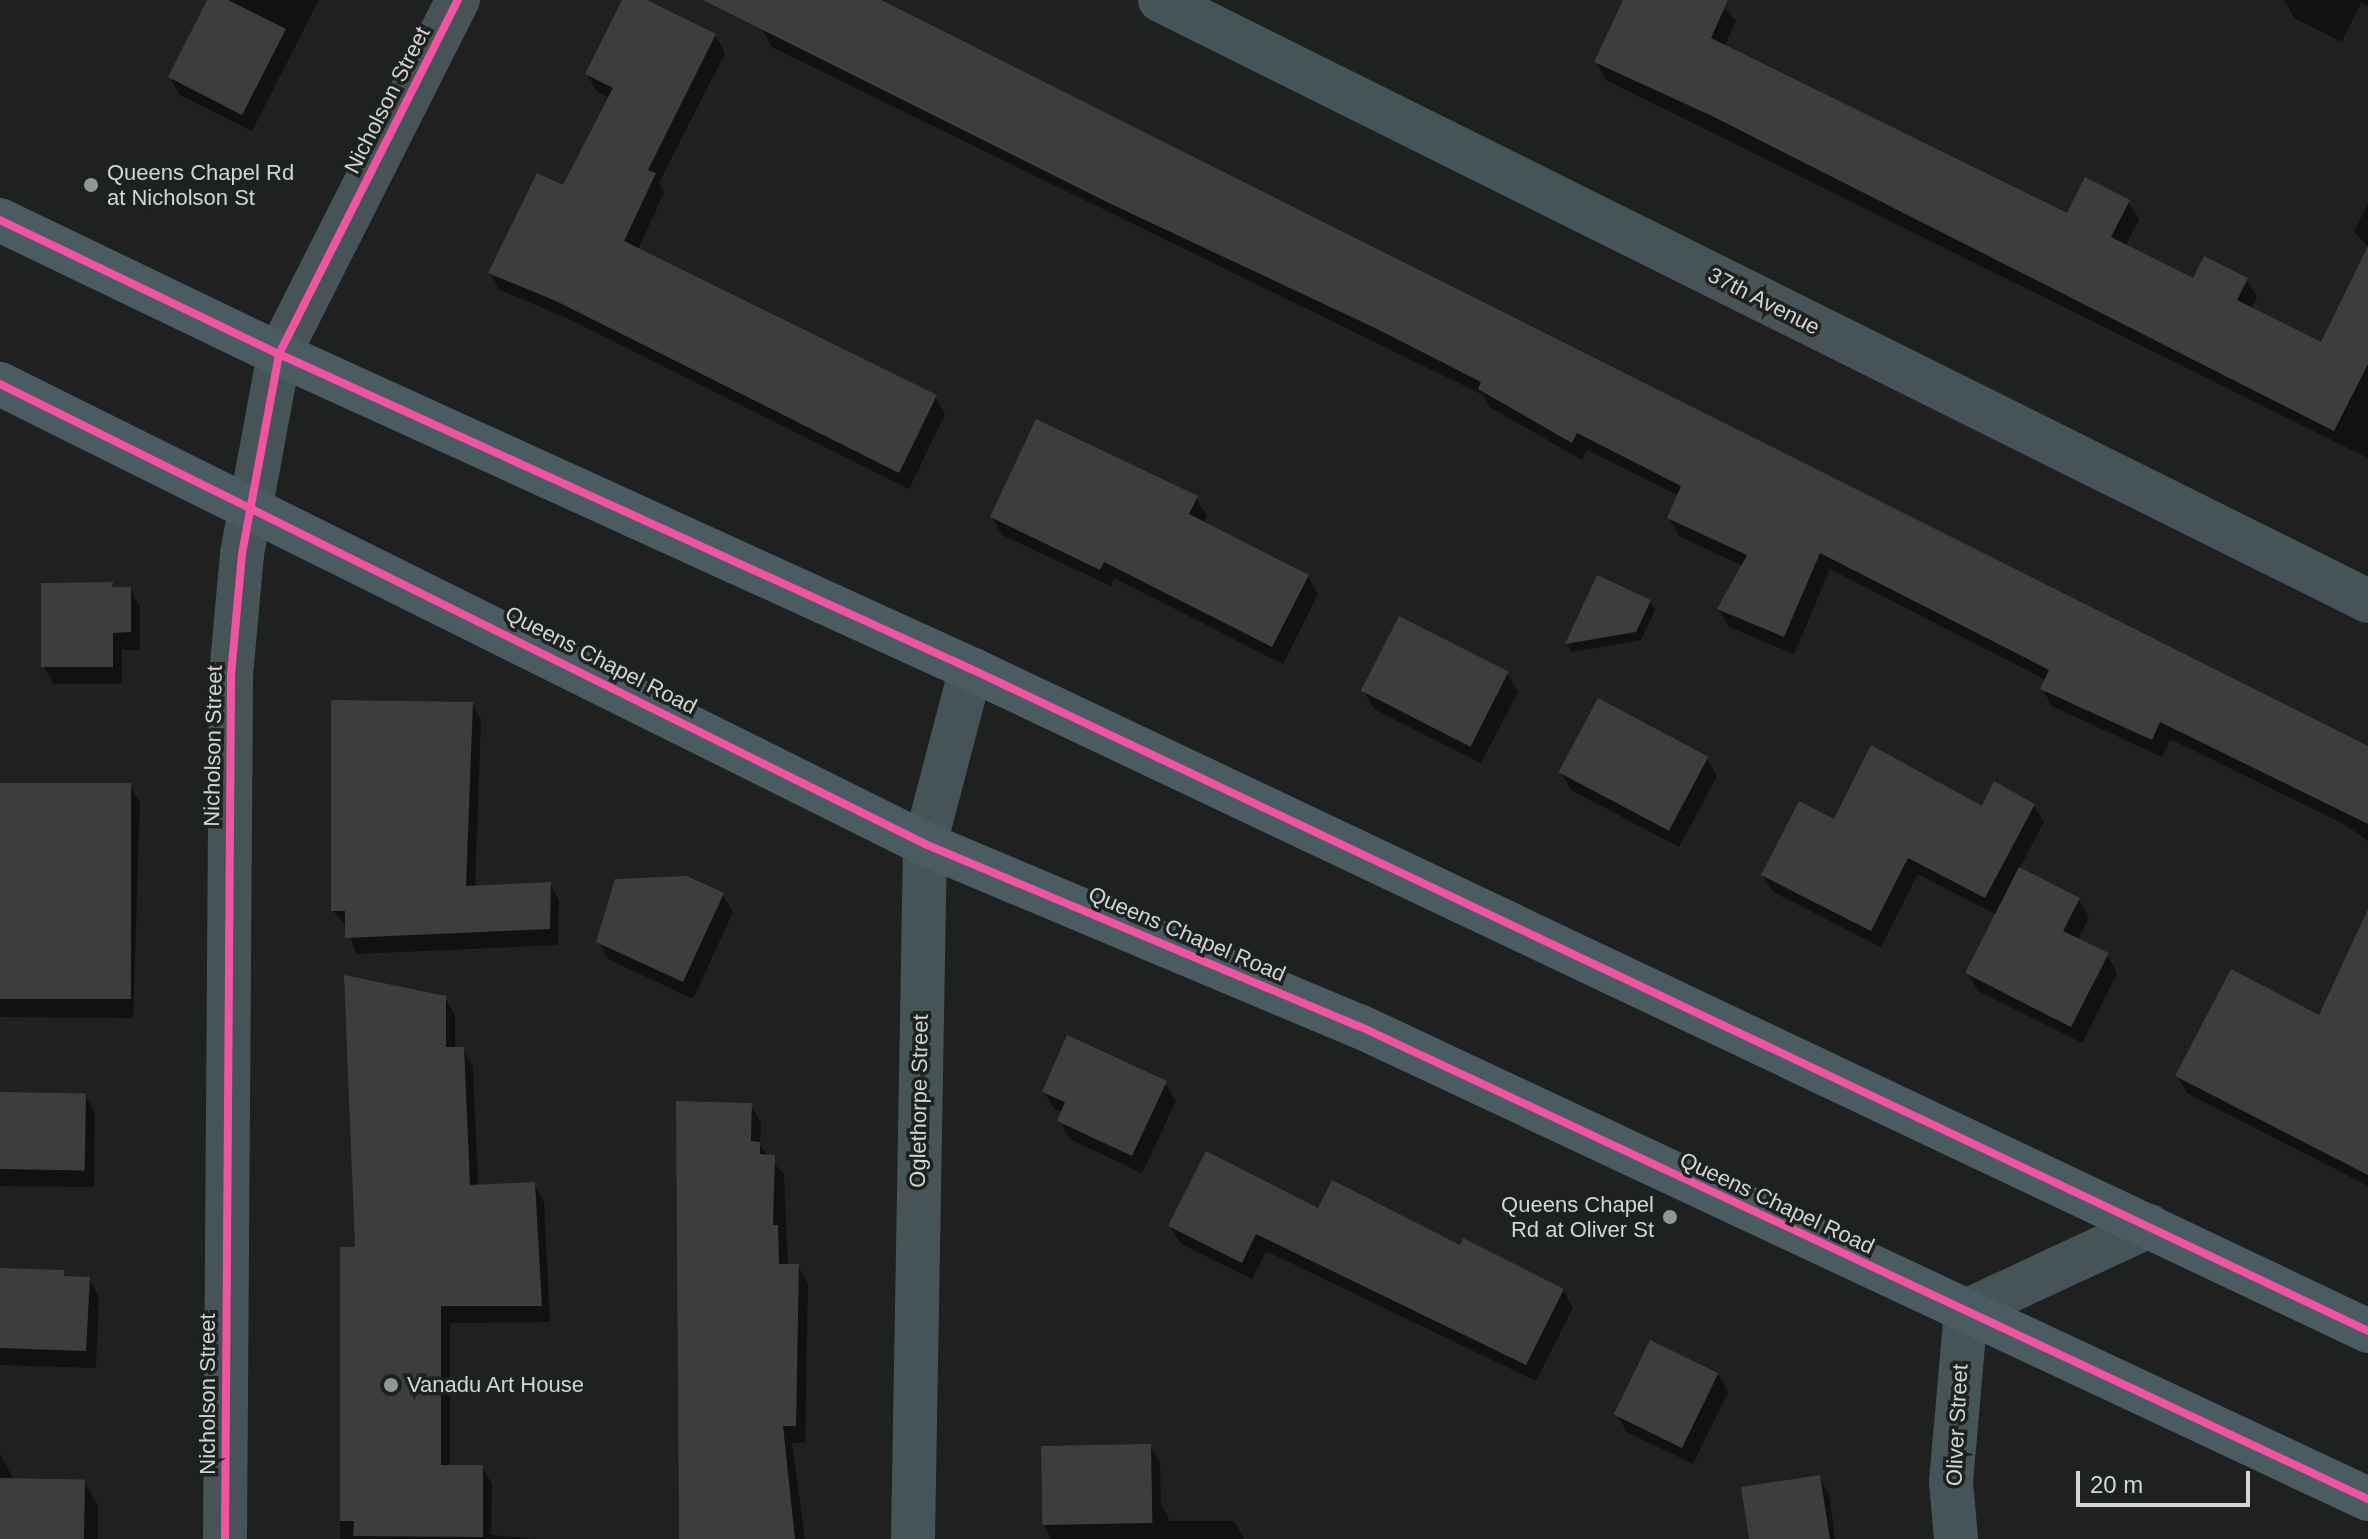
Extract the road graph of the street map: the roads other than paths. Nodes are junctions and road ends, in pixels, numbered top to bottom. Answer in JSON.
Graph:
{"nodes":[{"id":1,"x":458,"y":0,"type":"edge"},
{"id":2,"x":1160,"y":0,"type":"edge"},
{"id":3,"x":0,"y":220,"type":"edge"},
{"id":4,"x":279,"y":354,"type":"junction"},
{"id":5,"x":0,"y":384,"type":"edge"},
{"id":6,"x":252,"y":505,"type":"junction"},
{"id":7,"x":2368,"y":601,"type":"edge"},
{"id":8,"x":971,"y":669,"type":"junction"},
{"id":9,"x":925,"y":844,"type":"junction"},
{"id":10,"x":2149,"y":1226,"type":"junction"},
{"id":11,"x":1966,"y":1311,"type":"junction"},
{"id":12,"x":2368,"y":1331,"type":"edge"},
{"id":13,"x":2368,"y":1499,"type":"edge"},
{"id":14,"x":225,"y":1539,"type":"edge"},
{"id":15,"x":913,"y":1539,"type":"edge"},
{"id":16,"x":1956,"y":1539,"type":"edge"}],
"edges":[{"from":1,"to":4,"type":"street","name":"Nicholson Street"},
{"from":2,"to":7,"type":"street","name":"37th Avenue"},
{"from":3,"to":4,"type":"main road"},
{"from":4,"to":6,"type":"street","name":"Nicholson Street"},
{"from":4,"to":8,"type":"main road"},
{"from":5,"to":6,"type":"main road","name":"Queens Chapel Road"},
{"from":6,"to":9,"type":"main road","name":"Queens Chapel Road"},
{"from":6,"to":14,"type":"street","name":"Nicholson Street"},
{"from":8,"to":9,"type":"street","name":"Oglethorpe Street"},
{"from":8,"to":10,"type":"main road"},
{"from":9,"to":11,"type":"main road","name":"Queens Chapel Road"},
{"from":9,"to":15,"type":"street","name":"Oglethorpe Street"},
{"from":10,"to":11,"type":"street"},
{"from":10,"to":12,"type":"main road"},
{"from":11,"to":13,"type":"main road","name":"Queens Chapel Road"},
{"from":11,"to":16,"type":"street","name":"Oliver Street"}]}
